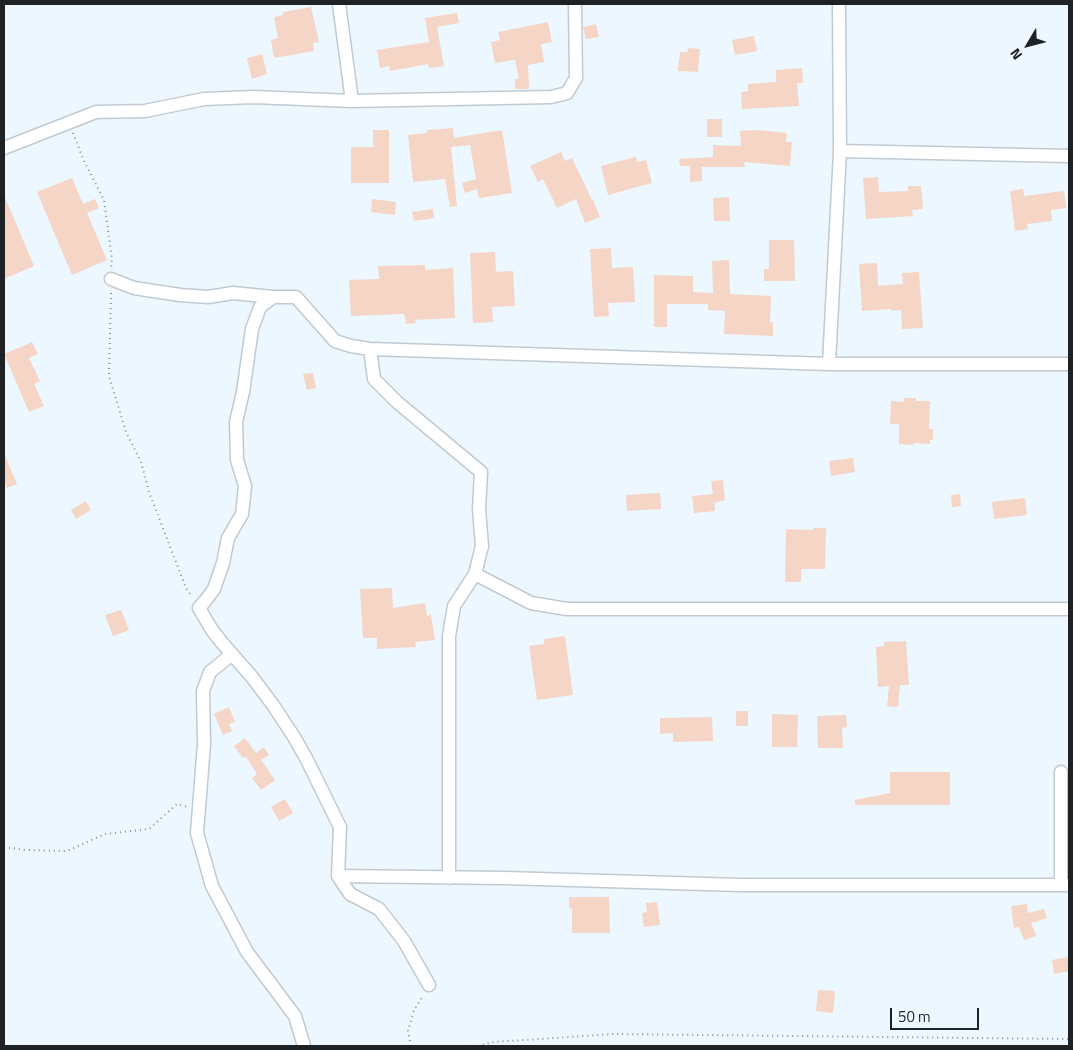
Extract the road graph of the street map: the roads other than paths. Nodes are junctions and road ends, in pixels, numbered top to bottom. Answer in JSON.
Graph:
{"nodes":[{"id":1,"x":340,"y":4,"type":"edge"},
{"id":2,"x":575,"y":4,"type":"edge"},
{"id":3,"x":839,"y":4,"type":"edge"},
{"id":4,"x":352,"y":101,"type":"junction"},
{"id":5,"x":4,"y":148,"type":"edge"},
{"id":6,"x":840,"y":151,"type":"junction"},
{"id":7,"x":1069,"y":156,"type":"edge"},
{"id":8,"x":111,"y":279,"type":"road end"},
{"id":9,"x":272,"y":297,"type":"junction"},
{"id":10,"x":370,"y":349,"type":"junction"},
{"id":11,"x":829,"y":364,"type":"junction"},
{"id":12,"x":1069,"y":364,"type":"edge"},
{"id":13,"x":476,"y":574,"type":"junction"},
{"id":14,"x":1069,"y":609,"type":"edge"},
{"id":15,"x":231,"y":655,"type":"junction"},
{"id":16,"x":1061,"y":772,"type":"dead end"},
{"id":17,"x":338,"y":876,"type":"junction"},
{"id":18,"x":450,"y":878,"type":"junction"},
{"id":19,"x":1065,"y":886,"type":"edge"},
{"id":20,"x":430,"y":985,"type":"road end"},
{"id":21,"x":304,"y":1046,"type":"edge"}],
"edges":[{"from":1,"to":4,"type":"street"},
{"from":2,"to":4,"type":"street"},
{"from":3,"to":6,"type":"street"},
{"from":4,"to":5,"type":"street"},
{"from":6,"to":7,"type":"street"},
{"from":6,"to":11,"type":"street"},
{"from":8,"to":9,"type":"street"},
{"from":9,"to":10,"type":"street"},
{"from":9,"to":15,"type":"street"},
{"from":10,"to":11,"type":"street"},
{"from":10,"to":13,"type":"street"},
{"from":11,"to":12,"type":"street"},
{"from":13,"to":14,"type":"street"},
{"from":13,"to":18,"type":"street"},
{"from":15,"to":17,"type":"street"},
{"from":15,"to":21,"type":"street"},
{"from":16,"to":19,"type":"street"},
{"from":17,"to":18,"type":"street"},
{"from":17,"to":20,"type":"street"},
{"from":18,"to":19,"type":"street"}]}
